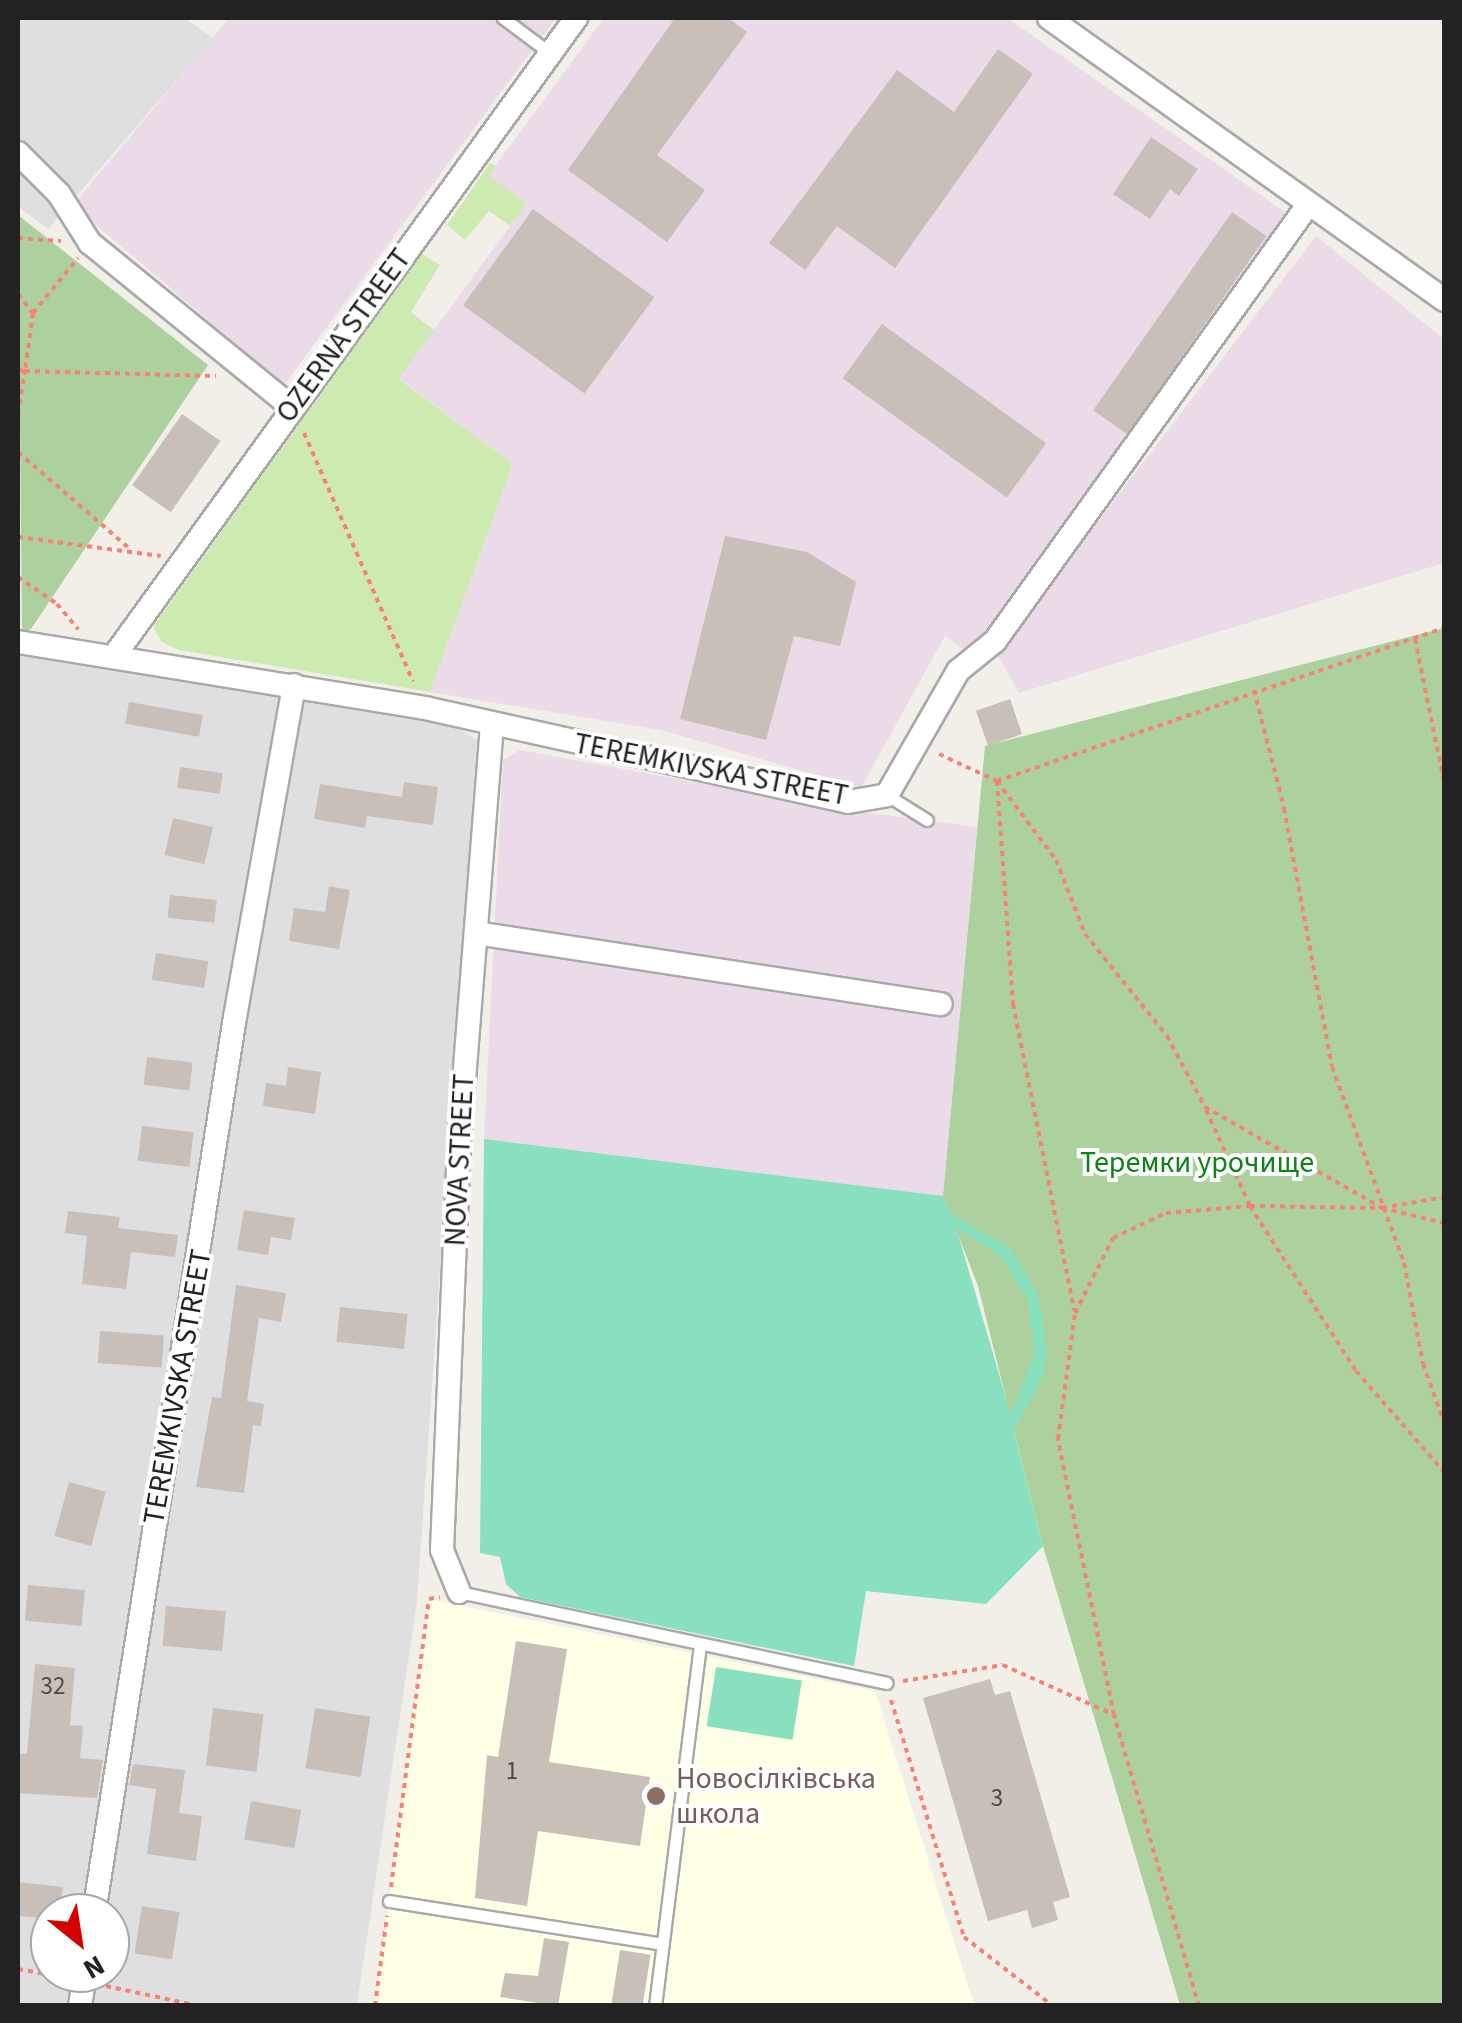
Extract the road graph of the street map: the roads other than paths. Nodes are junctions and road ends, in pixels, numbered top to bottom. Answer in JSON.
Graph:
{"nodes":[{"id":1,"x":502,"y":18,"type":"edge"},
{"id":2,"x":576,"y":18,"type":"edge"},
{"id":3,"x":1049,"y":18,"type":"edge"},
{"id":4,"x":550,"y":52,"type":"junction"},
{"id":5,"x":18,"y":154,"type":"edge"},
{"id":6,"x":1308,"y":205,"type":"junction"},
{"id":7,"x":1444,"y":300,"type":"edge"},
{"id":8,"x":292,"y":407,"type":"junction"},
{"id":9,"x":18,"y":642,"type":"edge"},
{"id":10,"x":106,"y":655,"type":"junction"},
{"id":11,"x":294,"y":685,"type":"junction"},
{"id":12,"x":492,"y":726,"type":"junction"},
{"id":13,"x":887,"y":794,"type":"junction"},
{"id":14,"x":927,"y":820,"type":"dead end"},
{"id":15,"x":476,"y":933,"type":"junction"},
{"id":16,"x":941,"y":1004,"type":"dead end"},
{"id":17,"x":460,"y":1592,"type":"joint"},
{"id":18,"x":700,"y":1645,"type":"junction"},
{"id":19,"x":886,"y":1683,"type":"road end"},
{"id":20,"x":97,"y":1893,"type":"edge"},
{"id":21,"x":390,"y":1901,"type":"road end"},
{"id":22,"x":663,"y":1944,"type":"junction"},
{"id":23,"x":655,"y":2006,"type":"edge"}],
"edges":[{"from":1,"to":4,"type":"lane"},
{"from":2,"to":4,"type":"street","name":"OZERNA STREET"},
{"from":3,"to":6,"type":"street"},
{"from":4,"to":8,"type":"street","name":"OZERNA STREET"},
{"from":5,"to":8,"type":"street"},
{"from":6,"to":7,"type":"street"},
{"from":6,"to":13,"type":"street","name":"TEREMKIVSKA STREET"},
{"from":8,"to":10,"type":"street","name":"OZERNA STREET"},
{"from":9,"to":10,"type":"street","name":"TEREMKIVSKA STREET"},
{"from":10,"to":11,"type":"street","name":"TEREMKIVSKA STREET"},
{"from":11,"to":12,"type":"street","name":"TEREMKIVSKA STREET"},
{"from":11,"to":20,"type":"street","name":"TEREMKIVSKA STREET"},
{"from":12,"to":13,"type":"street","name":"TEREMKIVSKA STREET"},
{"from":12,"to":15,"type":"street","name":"NOVA STREET"},
{"from":13,"to":14,"type":"lane"},
{"from":15,"to":16,"type":"street"},
{"from":15,"to":17,"type":"street","name":"NOVA STREET"},
{"from":17,"to":18,"type":"lane"},
{"from":18,"to":19,"type":"lane"},
{"from":18,"to":22,"type":"lane"},
{"from":21,"to":22,"type":"lane"},
{"from":22,"to":23,"type":"lane"}]}
